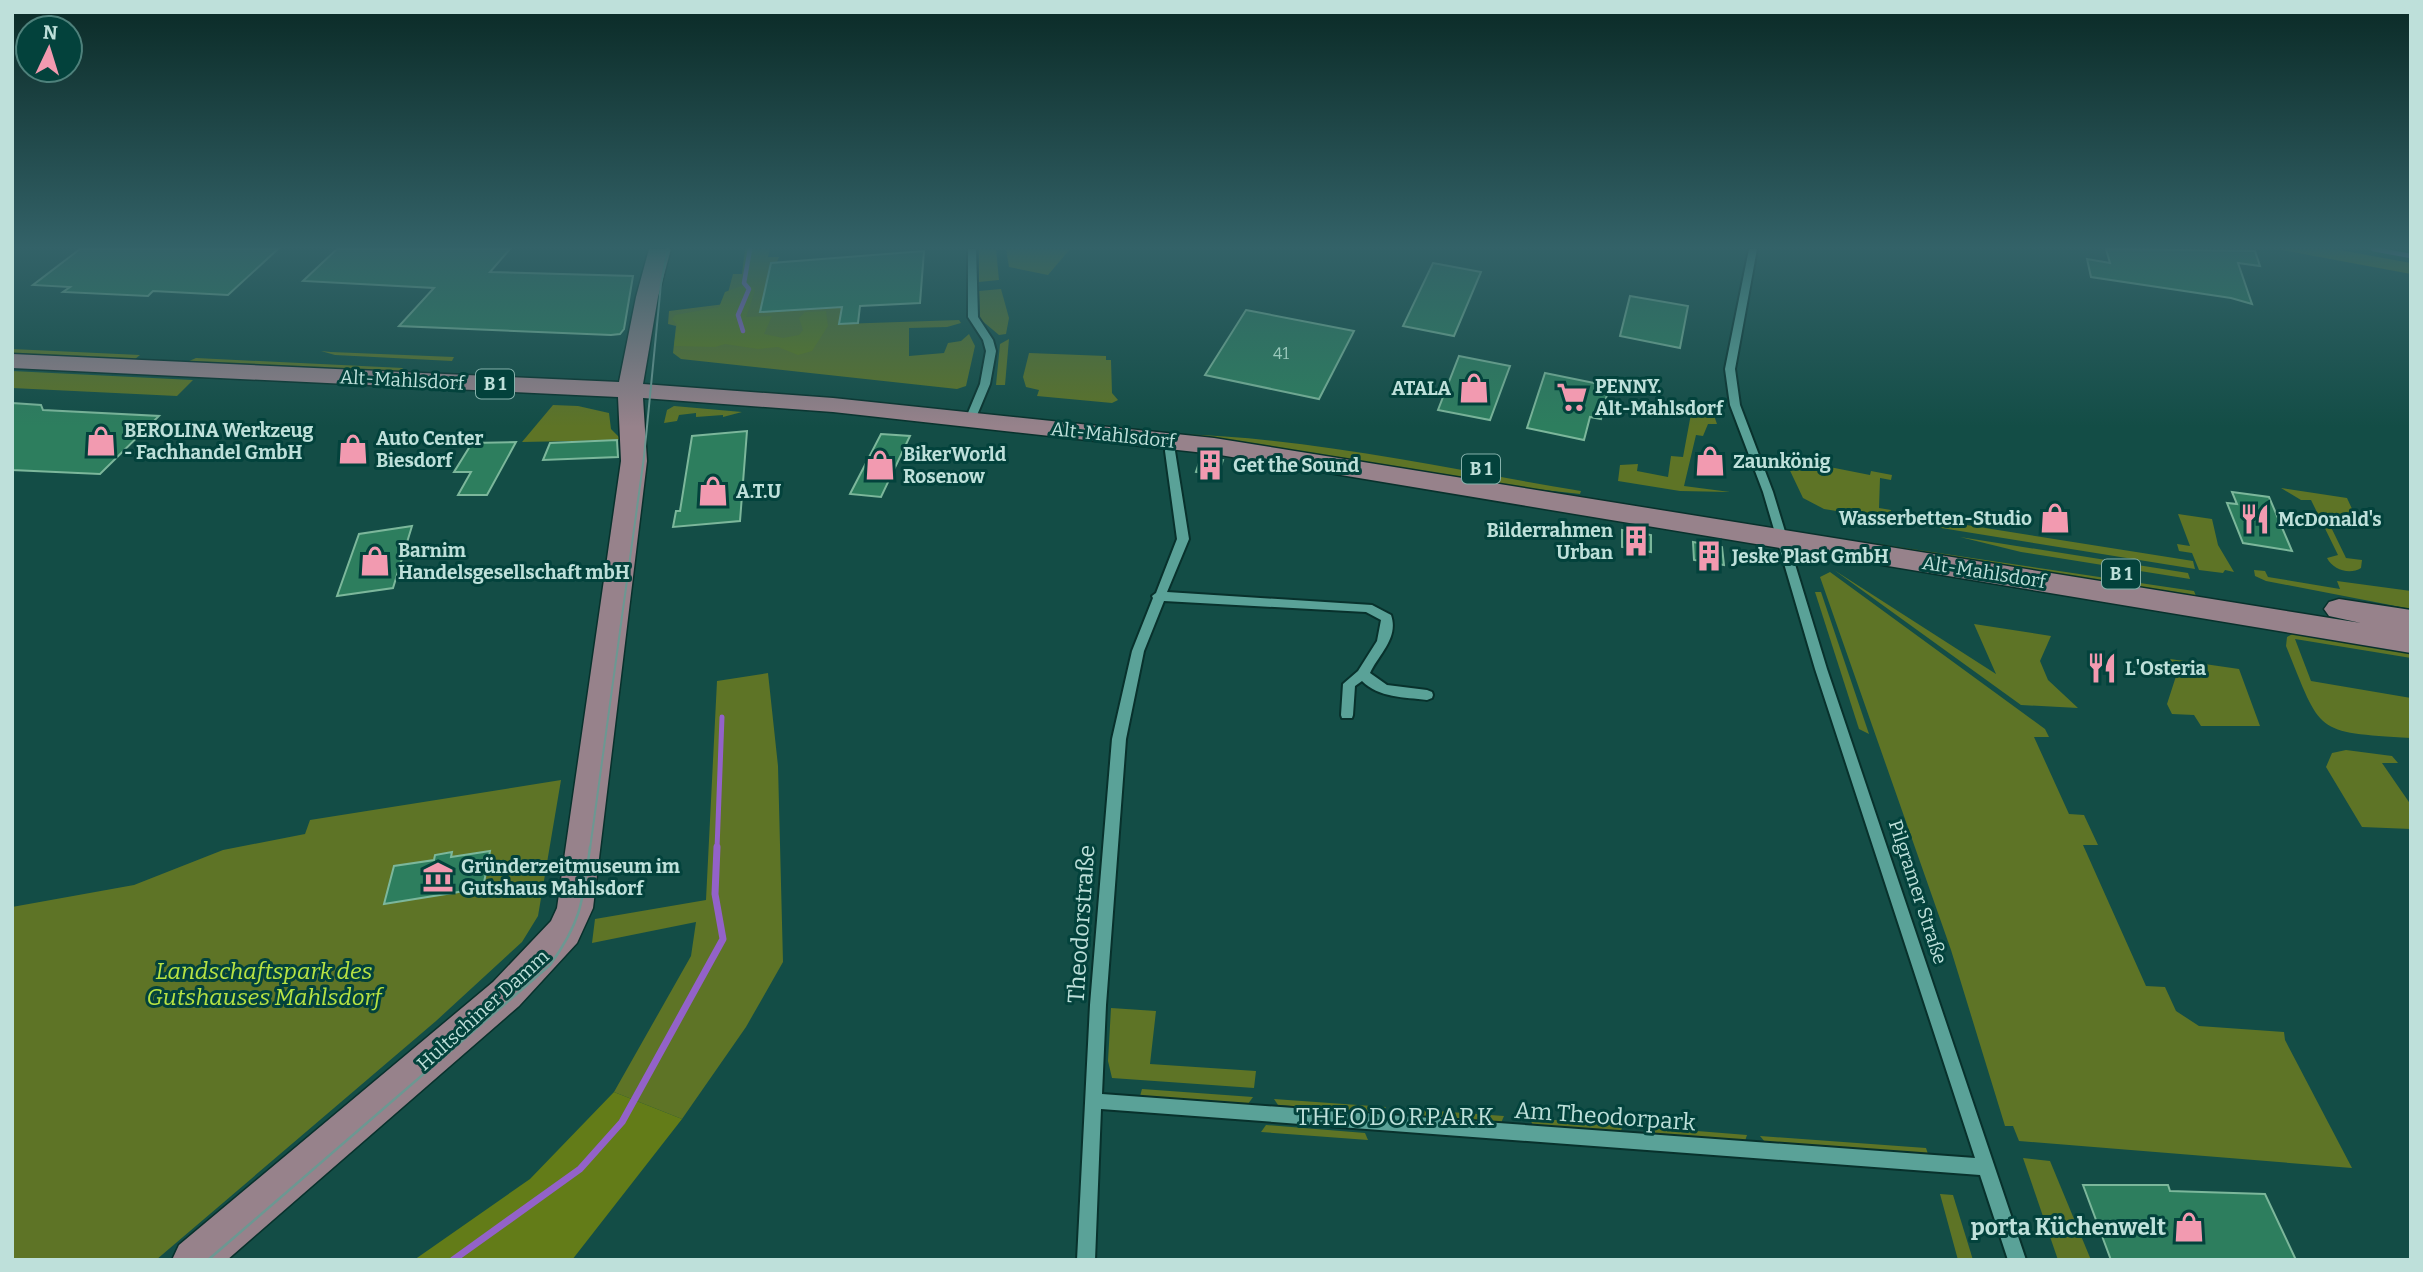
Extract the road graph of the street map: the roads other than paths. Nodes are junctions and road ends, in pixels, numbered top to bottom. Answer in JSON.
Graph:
{"nodes":[{"id":1,"x":645,"y":308,"type":"edge"},
{"id":2,"x":973,"y":308,"type":"edge"},
{"id":3,"x":1742,"y":308,"type":"edge"},
{"id":4,"x":12,"y":344,"type":"edge"},
{"id":5,"x":12,"y":360,"type":"edge"},
{"id":6,"x":632,"y":383,"type":"junction"},
{"id":7,"x":973,"y":412,"type":"junction"},
{"id":8,"x":1172,"y":441,"type":"junction"},
{"id":9,"x":1778,"y":528,"type":"junction"},
{"id":10,"x":1158,"y":596,"type":"junction"},
{"id":11,"x":2411,"y":621,"type":"edge"},
{"id":12,"x":2411,"y":642,"type":"edge"},
{"id":13,"x":1363,"y":674,"type":"junction"},
{"id":14,"x":1427,"y":695,"type":"dead end"},
{"id":15,"x":1347,"y":715,"type":"dead end"},
{"id":16,"x":1094,"y":1101,"type":"junction"},
{"id":17,"x":1987,"y":1167,"type":"junction"},
{"id":18,"x":194,"y":1260,"type":"edge"},
{"id":19,"x":1086,"y":1260,"type":"edge"},
{"id":20,"x":2017,"y":1260,"type":"edge"}],
"edges":[{"from":1,"to":6,"type":"main road","name":"Hultschiner Damm"},
{"from":2,"to":7,"type":"street"},
{"from":3,"to":9,"type":"street","name":"Pilgramer Straße"},
{"from":4,"to":6,"type":"main road","name":"Alt-Mahlsdorf","number":"B 1"},
{"from":5,"to":6,"type":"main road","name":"Alt-Mahlsdorf","number":"B 1"},
{"from":6,"to":7,"type":"main road","name":"Alt-Mahlsdorf","number":"B 1"},
{"from":6,"to":18,"type":"main road","name":"Hultschiner Damm"},
{"from":7,"to":8,"type":"main road","name":"Alt-Mahlsdorf","number":"B 1"},
{"from":7,"to":9,"type":"main road","name":"Alt-Mahlsdorf","number":"B 1"},
{"from":8,"to":9,"type":"main road","name":"Alt-Mahlsdorf","number":"B 1"},
{"from":8,"to":10,"type":"street","name":"Theodorstraße"},
{"from":9,"to":11,"type":"main road","name":"Alt-Mahlsdorf","number":"B 1"},
{"from":9,"to":12,"type":"main road","name":"Alt-Mahlsdorf","number":"B 1"},
{"from":9,"to":17,"type":"street","name":"Pilgramer Straße"},
{"from":10,"to":13,"type":"street"},
{"from":10,"to":16,"type":"street","name":"Theodorstraße"},
{"from":13,"to":14,"type":"street"},
{"from":13,"to":15,"type":"street"},
{"from":16,"to":17,"type":"street","name":"Am Theodorpark"},
{"from":16,"to":19,"type":"street","name":"Theodorstraße"},
{"from":17,"to":20,"type":"street","name":"Pilgramer Straße"}]}
